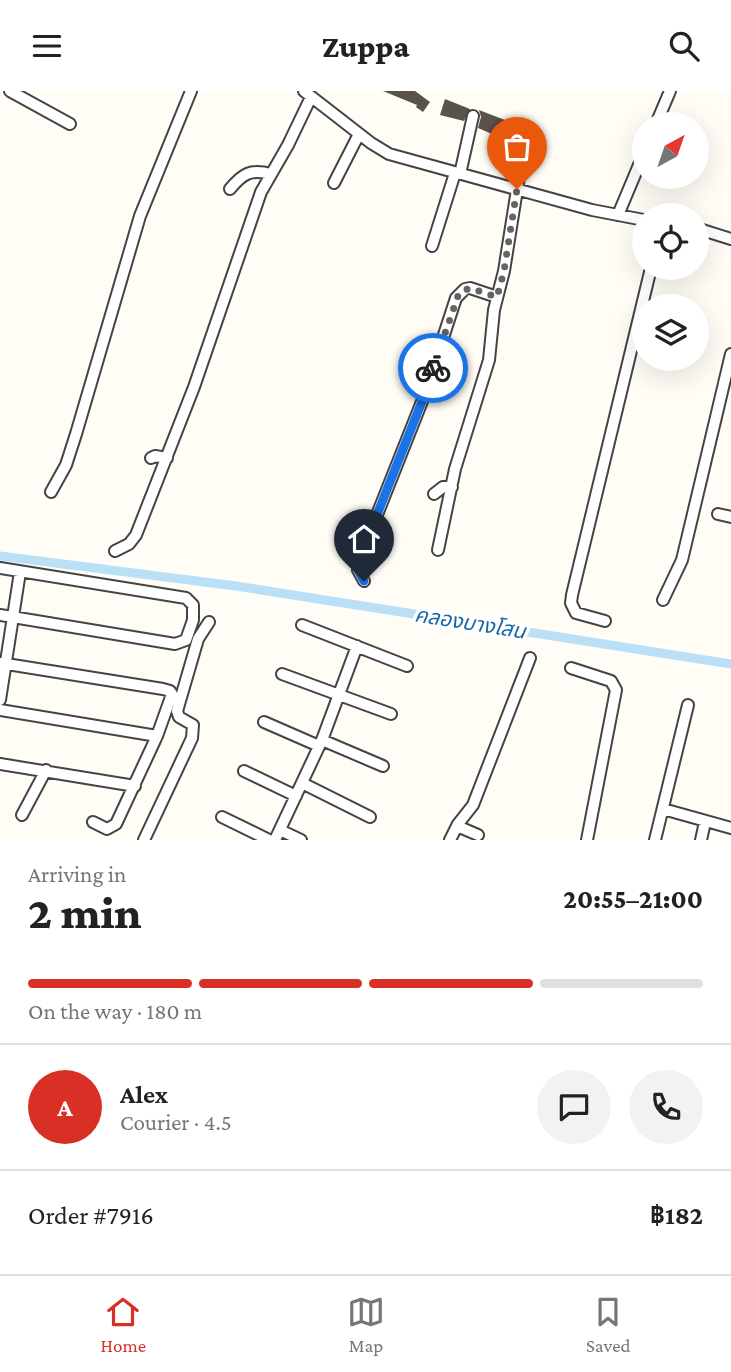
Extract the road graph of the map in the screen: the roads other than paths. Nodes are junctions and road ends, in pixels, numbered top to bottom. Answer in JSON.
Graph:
{"nodes":[{"id":1,"x":10,"y":91,"type":"edge"},
{"id":2,"x":191,"y":91,"type":"edge"},
{"id":3,"x":670,"y":91,"type":"edge"},
{"id":4,"x":308,"y":94,"type":"edge"},
{"id":5,"x":661,"y":112,"type":"edge"},
{"id":6,"x":473,"y":116,"type":"dead end"},
{"id":7,"x":70,"y":124,"type":"dead end"},
{"id":8,"x":359,"y":134,"type":"junction"},
{"id":9,"x":526,"y":157,"type":"dead end"},
{"id":10,"x":271,"y":174,"type":"junction"},
{"id":11,"x":458,"y":174,"type":"junction"},
{"id":12,"x":632,"y":182,"type":"edge"},
{"id":13,"x":334,"y":183,"type":"dead end"},
{"id":14,"x":230,"y":189,"type":"dead end"},
{"id":15,"x":517,"y":189,"type":"junction"},
{"id":16,"x":618,"y":215,"type":"junction"},
{"id":17,"x":632,"y":218,"type":"edge"},
{"id":18,"x":709,"y":232,"type":"edge"},
{"id":19,"x":731,"y":239,"type":"edge"},
{"id":20,"x":432,"y":246,"type":"dead end"},
{"id":21,"x":648,"y":280,"type":"edge"},
{"id":22,"x":497,"y":297,"type":"junction"},
{"id":23,"x":731,"y":354,"type":"edge"},
{"id":24,"x":151,"y":458,"type":"dead end"},
{"id":25,"x":167,"y":458,"type":"junction"},
{"id":26,"x":452,"y":487,"type":"junction"},
{"id":27,"x":51,"y":492,"type":"dead end"},
{"id":28,"x":434,"y":494,"type":"dead end"},
{"id":29,"x":718,"y":514,"type":"dead end"},
{"id":30,"x":731,"y":517,"type":"edge"},
{"id":31,"x":438,"y":550,"type":"dead end"},
{"id":32,"x":115,"y":551,"type":"dead end"},
{"id":33,"x":0,"y":568,"type":"edge"},
{"id":34,"x":20,"y":572,"type":"junction"},
{"id":35,"x":364,"y":581,"type":"dead end"},
{"id":36,"x":663,"y":600,"type":"dead end"},
{"id":37,"x":0,"y":615,"type":"edge"},
{"id":38,"x":13,"y":618,"type":"junction"},
{"id":39,"x":605,"y":621,"type":"dead end"},
{"id":40,"x":209,"y":622,"type":"dead end"},
{"id":41,"x":302,"y":625,"type":"dead end"},
{"id":42,"x":357,"y":646,"type":"junction"},
{"id":43,"x":530,"y":658,"type":"dead end"},
{"id":44,"x":2,"y":663,"type":"edge"},
{"id":45,"x":407,"y":666,"type":"dead end"},
{"id":46,"x":572,"y":668,"type":"dead end"},
{"id":47,"x":282,"y":674,"type":"dead end"},
{"id":48,"x":338,"y":695,"type":"junction"},
{"id":49,"x":0,"y":700,"type":"edge"},
{"id":50,"x":688,"y":705,"type":"dead end"},
{"id":51,"x":0,"y":710,"type":"edge"},
{"id":52,"x":391,"y":714,"type":"dead end"},
{"id":53,"x":264,"y":722,"type":"dead end"},
{"id":54,"x":157,"y":736,"type":"junction"},
{"id":55,"x":320,"y":743,"type":"junction"},
{"id":56,"x":0,"y":764,"type":"edge"},
{"id":57,"x":383,"y":766,"type":"dead end"},
{"id":58,"x":46,"y":770,"type":"junction"},
{"id":59,"x":244,"y":771,"type":"dead end"},
{"id":60,"x":302,"y":783,"type":"junction"},
{"id":61,"x":135,"y":786,"type":"junction"},
{"id":62,"x":296,"y":796,"type":"junction"},
{"id":63,"x":663,"y":809,"type":"junction"},
{"id":64,"x":22,"y":815,"type":"dead end"},
{"id":65,"x":222,"y":817,"type":"dead end"},
{"id":66,"x":370,"y":817,"type":"dead end"},
{"id":67,"x":93,"y":822,"type":"dead end"},
{"id":68,"x":705,"y":822,"type":"junction"},
{"id":69,"x":457,"y":826,"type":"junction"},
{"id":70,"x":731,"y":828,"type":"edge"},
{"id":71,"x":278,"y":835,"type":"edge"},
{"id":72,"x":478,"y":835,"type":"dead end"},
{"id":73,"x":144,"y":840,"type":"edge"},
{"id":74,"x":269,"y":840,"type":"edge"},
{"id":75,"x":301,"y":840,"type":"edge"},
{"id":76,"x":450,"y":840,"type":"edge"},
{"id":77,"x":587,"y":840,"type":"edge"},
{"id":78,"x":655,"y":840,"type":"edge"},
{"id":79,"x":701,"y":840,"type":"edge"}],
"edges":[{"from":1,"to":7,"type":"street"},
{"from":2,"to":27,"type":"street"},
{"from":3,"to":5,"type":"street"},
{"from":4,"to":8,"type":"street"},
{"from":4,"to":10,"type":"street"},
{"from":6,"to":11,"type":"street"},
{"from":8,"to":11,"type":"street"},
{"from":8,"to":13,"type":"street"},
{"from":9,"to":15,"type":"street"},
{"from":10,"to":14,"type":"street"},
{"from":10,"to":25,"type":"street"},
{"from":11,"to":15,"type":"street"},
{"from":11,"to":20,"type":"street"},
{"from":12,"to":16,"type":"street"},
{"from":15,"to":16,"type":"street"},
{"from":15,"to":22,"type":"street"},
{"from":16,"to":17,"type":"street"},
{"from":18,"to":19,"type":"street"},
{"from":21,"to":39,"type":"street"},
{"from":22,"to":26,"type":"street"},
{"from":22,"to":35,"type":"street"},
{"from":23,"to":36,"type":"street"},
{"from":24,"to":25,"type":"street"},
{"from":25,"to":32,"type":"street"},
{"from":26,"to":28,"type":"street"},
{"from":26,"to":31,"type":"street"},
{"from":29,"to":30,"type":"street"},
{"from":33,"to":34,"type":"street"},
{"from":34,"to":38,"type":"street"},
{"from":34,"to":38,"type":"street"},
{"from":37,"to":38,"type":"street"},
{"from":38,"to":44,"type":"street"},
{"from":40,"to":73,"type":"street"},
{"from":41,"to":42,"type":"street"},
{"from":42,"to":45,"type":"street"},
{"from":42,"to":48,"type":"street"},
{"from":43,"to":69,"type":"street"},
{"from":44,"to":49,"type":"street"},
{"from":44,"to":54,"type":"street"},
{"from":46,"to":77,"type":"street"},
{"from":47,"to":48,"type":"street"},
{"from":48,"to":52,"type":"street"},
{"from":48,"to":55,"type":"street"},
{"from":50,"to":63,"type":"street"},
{"from":51,"to":54,"type":"street"},
{"from":53,"to":55,"type":"street"},
{"from":54,"to":61,"type":"street"},
{"from":55,"to":57,"type":"street"},
{"from":55,"to":60,"type":"street"},
{"from":56,"to":58,"type":"street"},
{"from":58,"to":61,"type":"street"},
{"from":58,"to":64,"type":"street"},
{"from":59,"to":62,"type":"street"},
{"from":60,"to":62,"type":"street"},
{"from":60,"to":66,"type":"street"},
{"from":61,"to":67,"type":"street"},
{"from":62,"to":71,"type":"street"},
{"from":63,"to":68,"type":"street"},
{"from":63,"to":78,"type":"street"},
{"from":65,"to":74,"type":"street"},
{"from":68,"to":70,"type":"street"},
{"from":68,"to":79,"type":"street"},
{"from":69,"to":72,"type":"street"},
{"from":69,"to":76,"type":"street"},
{"from":71,"to":75,"type":"street"}]}
